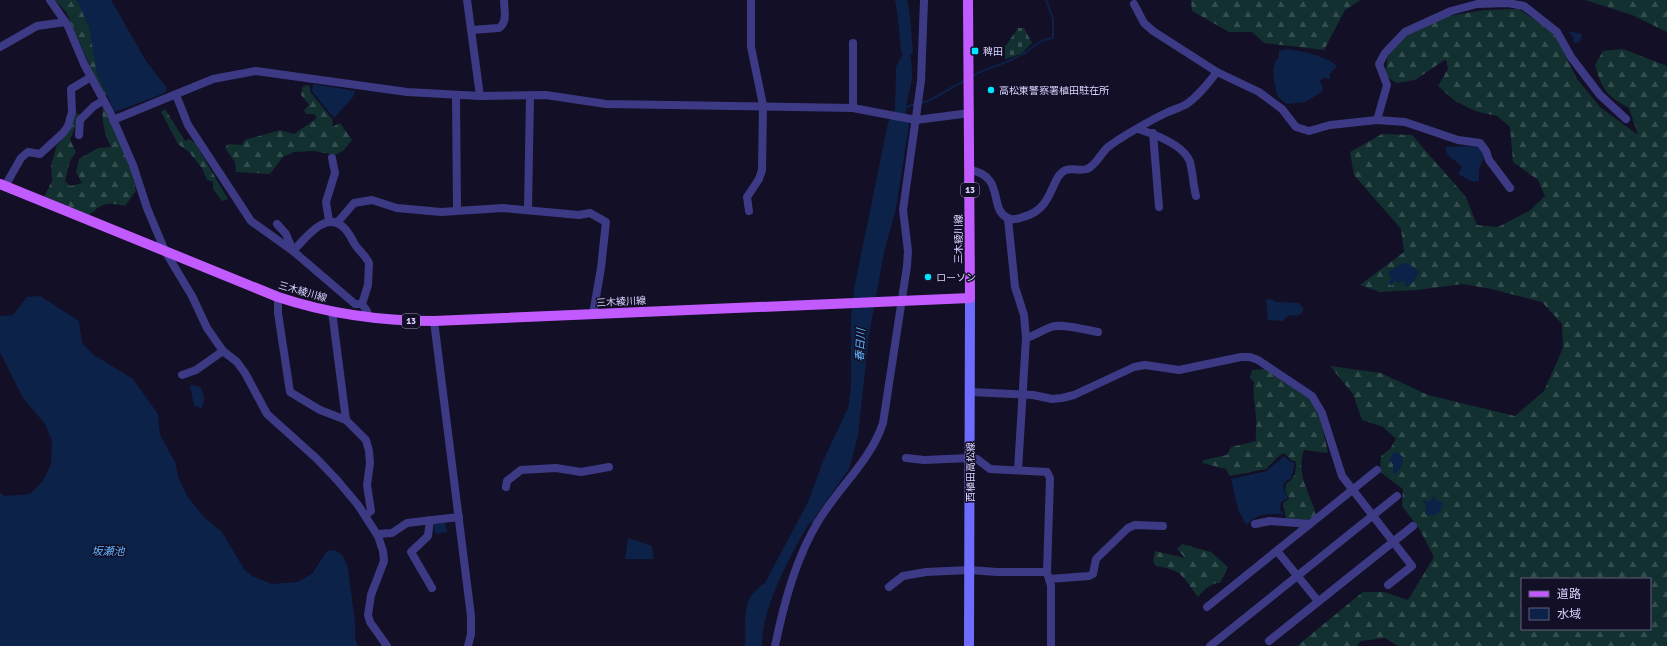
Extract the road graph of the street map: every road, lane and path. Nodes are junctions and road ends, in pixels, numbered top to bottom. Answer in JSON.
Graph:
{"nodes":[{"id":1,"x":50,"y":0,"type":"edge"},
{"id":2,"x":467,"y":0,"type":"edge"},
{"id":3,"x":504,"y":0,"type":"edge"},
{"id":4,"x":751,"y":0,"type":"edge"},
{"id":5,"x":924,"y":0,"type":"edge"},
{"id":6,"x":968,"y":0,"type":"edge"},
{"id":7,"x":1134,"y":4,"type":"dead end"},
{"id":8,"x":65,"y":22,"type":"junction"},
{"id":9,"x":471,"y":30,"type":"junction"},
{"id":10,"x":853,"y":43,"type":"dead end"},
{"id":11,"x":0,"y":47,"type":"edge"},
{"id":12,"x":1217,"y":72,"type":"junction"},
{"id":13,"x":90,"y":77,"type":"junction"},
{"id":14,"x":456,"y":94,"type":"junction"},
{"id":15,"x":176,"y":95,"type":"junction"},
{"id":16,"x":480,"y":96,"type":"junction"},
{"id":17,"x":530,"y":96,"type":"junction"},
{"id":18,"x":103,"y":101,"type":"junction"},
{"id":19,"x":763,"y":105,"type":"junction"},
{"id":20,"x":853,"y":108,"type":"junction"},
{"id":21,"x":970,"y":113,"type":"junction"},
{"id":22,"x":1626,"y":119,"type":"dead end"},
{"id":23,"x":113,"y":120,"type":"junction"},
{"id":24,"x":915,"y":120,"type":"junction"},
{"id":25,"x":1377,"y":120,"type":"junction"},
{"id":26,"x":1138,"y":129,"type":"junction"},
{"id":27,"x":1153,"y":133,"type":"junction"},
{"id":28,"x":79,"y":135,"type":"dead end"},
{"id":29,"x":332,"y":158,"type":"dead end"},
{"id":30,"x":970,"y":170,"type":"junction"},
{"id":31,"x":2,"y":185,"type":"edge"},
{"id":32,"x":1510,"y":188,"type":"dead end"},
{"id":33,"x":1196,"y":196,"type":"dead end"},
{"id":34,"x":1159,"y":207,"type":"dead end"},
{"id":35,"x":528,"y":209,"type":"junction"},
{"id":36,"x":457,"y":210,"type":"junction"},
{"id":37,"x":749,"y":211,"type":"dead end"},
{"id":38,"x":1008,"y":219,"type":"junction"},
{"id":39,"x":333,"y":222,"type":"junction"},
{"id":40,"x":277,"y":224,"type":"dead end"},
{"id":41,"x":165,"y":251,"type":"junction"},
{"id":42,"x":293,"y":251,"type":"junction"},
{"id":43,"x":278,"y":297,"type":"junction"},
{"id":44,"x":970,"y":298,"type":"junction"},
{"id":45,"x":902,"y":300,"type":"junction"},
{"id":46,"x":362,"y":304,"type":"junction"},
{"id":47,"x":332,"y":311,"type":"junction"},
{"id":48,"x":593,"y":314,"type":"junction"},
{"id":49,"x":368,"y":318,"type":"junction"},
{"id":50,"x":434,"y":321,"type":"junction"},
{"id":51,"x":1098,"y":332,"type":"dead end"},
{"id":52,"x":1026,"y":338,"type":"junction"},
{"id":53,"x":222,"y":351,"type":"junction"},
{"id":54,"x":182,"y":376,"type":"dead end"},
{"id":55,"x":970,"y":392,"type":"junction"},
{"id":56,"x":1023,"y":395,"type":"junction"},
{"id":57,"x":346,"y":420,"type":"junction"},
{"id":58,"x":906,"y":458,"type":"dead end"},
{"id":59,"x":970,"y":458,"type":"junction"},
{"id":60,"x":609,"y":467,"type":"dead end"},
{"id":61,"x":1018,"y":470,"type":"junction"},
{"id":62,"x":1377,"y":470,"type":"dead end"},
{"id":63,"x":506,"y":487,"type":"dead end"},
{"id":64,"x":1353,"y":490,"type":"junction"},
{"id":65,"x":1397,"y":496,"type":"dead end"},
{"id":66,"x":364,"y":515,"type":"junction"},
{"id":67,"x":1373,"y":516,"type":"junction"},
{"id":68,"x":459,"y":517,"type":"junction"},
{"id":69,"x":430,"y":520,"type":"junction"},
{"id":70,"x":1255,"y":524,"type":"dead end"},
{"id":71,"x":1310,"y":524,"type":"junction"},
{"id":72,"x":1163,"y":526,"type":"dead end"},
{"id":73,"x":1413,"y":526,"type":"dead end"},
{"id":74,"x":377,"y":534,"type":"junction"},
{"id":75,"x":1393,"y":541,"type":"junction"},
{"id":76,"x":1277,"y":551,"type":"junction"},
{"id":77,"x":969,"y":570,"type":"junction"},
{"id":78,"x":1048,"y":575,"type":"junction"},
{"id":79,"x":1297,"y":576,"type":"junction"},
{"id":80,"x":1388,"y":585,"type":"dead end"},
{"id":81,"x":889,"y":587,"type":"dead end"},
{"id":82,"x":432,"y":588,"type":"dead end"},
{"id":83,"x":1318,"y":602,"type":"junction"},
{"id":84,"x":1207,"y":607,"type":"dead end"},
{"id":85,"x":1269,"y":641,"type":"dead end"},
{"id":86,"x":387,"y":646,"type":"edge"},
{"id":87,"x":468,"y":646,"type":"edge"},
{"id":88,"x":775,"y":646,"type":"edge"},
{"id":89,"x":969,"y":646,"type":"edge"},
{"id":90,"x":1051,"y":646,"type":"edge"},
{"id":91,"x":1210,"y":646,"type":"edge"}],
"edges":[{"from":1,"to":8,"type":"street"},
{"from":2,"to":9,"type":"street"},
{"from":3,"to":9,"type":"street"},
{"from":4,"to":19,"type":"street"},
{"from":5,"to":24,"type":"street"},
{"from":6,"to":21,"type":"main road","name":"三木綾川線","number":"13"},
{"from":7,"to":12,"type":"street"},
{"from":8,"to":11,"type":"street"},
{"from":8,"to":13,"type":"street"},
{"from":9,"to":16,"type":"street"},
{"from":10,"to":20,"type":"street"},
{"from":12,"to":25,"type":"street"},
{"from":12,"to":26,"type":"street"},
{"from":13,"to":18,"type":"street"},
{"from":13,"to":31,"type":"street"},
{"from":14,"to":15,"type":"street"},
{"from":14,"to":16,"type":"street"},
{"from":14,"to":36,"type":"street"},
{"from":15,"to":23,"type":"street"},
{"from":15,"to":42,"type":"street"},
{"from":16,"to":17,"type":"street"},
{"from":17,"to":19,"type":"street"},
{"from":17,"to":35,"type":"street"},
{"from":18,"to":23,"type":"street"},
{"from":18,"to":28,"type":"street"},
{"from":19,"to":20,"type":"street"},
{"from":19,"to":37,"type":"street"},
{"from":20,"to":24,"type":"street"},
{"from":21,"to":24,"type":"street"},
{"from":21,"to":30,"type":"main road","name":"三木綾川線","number":"13"},
{"from":22,"to":25,"type":"street"},
{"from":23,"to":41,"type":"street"},
{"from":24,"to":45,"type":"street"},
{"from":25,"to":32,"type":"street"},
{"from":26,"to":27,"type":"street"},
{"from":26,"to":38,"type":"street"},
{"from":27,"to":33,"type":"street"},
{"from":27,"to":34,"type":"street"},
{"from":29,"to":39,"type":"street"},
{"from":30,"to":38,"type":"street"},
{"from":30,"to":44,"type":"main road","name":"三木綾川線","number":"13"},
{"from":31,"to":41,"type":"main road","name":"三木綾川線","number":"13"},
{"from":35,"to":36,"type":"street"},
{"from":35,"to":48,"type":"street"},
{"from":36,"to":39,"type":"street"},
{"from":38,"to":52,"type":"street"},
{"from":39,"to":42,"type":"street"},
{"from":39,"to":46,"type":"street"},
{"from":40,"to":42,"type":"street"},
{"from":41,"to":43,"type":"main road","name":"三木綾川線","number":"13"},
{"from":41,"to":53,"type":"street"},
{"from":42,"to":46,"type":"street"},
{"from":43,"to":47,"type":"main road","name":"三木綾川線","number":"13"},
{"from":43,"to":57,"type":"street"},
{"from":44,"to":45,"type":"main road","name":"三木綾川線","number":"13"},
{"from":44,"to":55,"type":"main road","name":"西植田高松線"},
{"from":45,"to":48,"type":"main road","name":"三木綾川線","number":"13"},
{"from":45,"to":88,"type":"street"},
{"from":46,"to":49,"type":"street"},
{"from":47,"to":49,"type":"main road","name":"三木綾川線","number":"13"},
{"from":47,"to":57,"type":"street"},
{"from":48,"to":50,"type":"main road","name":"三木綾川線","number":"13"},
{"from":49,"to":50,"type":"main road","name":"三木綾川線","number":"13"},
{"from":50,"to":68,"type":"street"},
{"from":51,"to":52,"type":"street"},
{"from":52,"to":56,"type":"street"},
{"from":53,"to":54,"type":"street"},
{"from":53,"to":66,"type":"street"},
{"from":55,"to":56,"type":"street"},
{"from":55,"to":59,"type":"main road","name":"西植田高松線"},
{"from":56,"to":61,"type":"street"},
{"from":56,"to":64,"type":"street"},
{"from":57,"to":66,"type":"street"},
{"from":58,"to":59,"type":"street"},
{"from":59,"to":61,"type":"street"},
{"from":59,"to":77,"type":"main road","name":"西植田高松線"},
{"from":60,"to":63,"type":"street"},
{"from":61,"to":78,"type":"street"},
{"from":62,"to":64,"type":"street"},
{"from":64,"to":67,"type":"street"},
{"from":64,"to":71,"type":"street"},
{"from":65,"to":67,"type":"street"},
{"from":66,"to":74,"type":"street"},
{"from":67,"to":75,"type":"street"},
{"from":67,"to":79,"type":"street"},
{"from":68,"to":69,"type":"street"},
{"from":68,"to":87,"type":"street"},
{"from":69,"to":74,"type":"street"},
{"from":69,"to":82,"type":"street"},
{"from":70,"to":71,"type":"street"},
{"from":71,"to":76,"type":"street"},
{"from":72,"to":78,"type":"street"},
{"from":73,"to":75,"type":"street"},
{"from":74,"to":86,"type":"street"},
{"from":75,"to":80,"type":"street"},
{"from":75,"to":83,"type":"street"},
{"from":76,"to":79,"type":"street"},
{"from":76,"to":84,"type":"street"},
{"from":77,"to":78,"type":"street"},
{"from":77,"to":81,"type":"street"},
{"from":77,"to":89,"type":"main road","name":"西植田高松線"},
{"from":78,"to":90,"type":"street"},
{"from":79,"to":83,"type":"street"},
{"from":79,"to":91,"type":"street"},
{"from":83,"to":85,"type":"street"}]}
